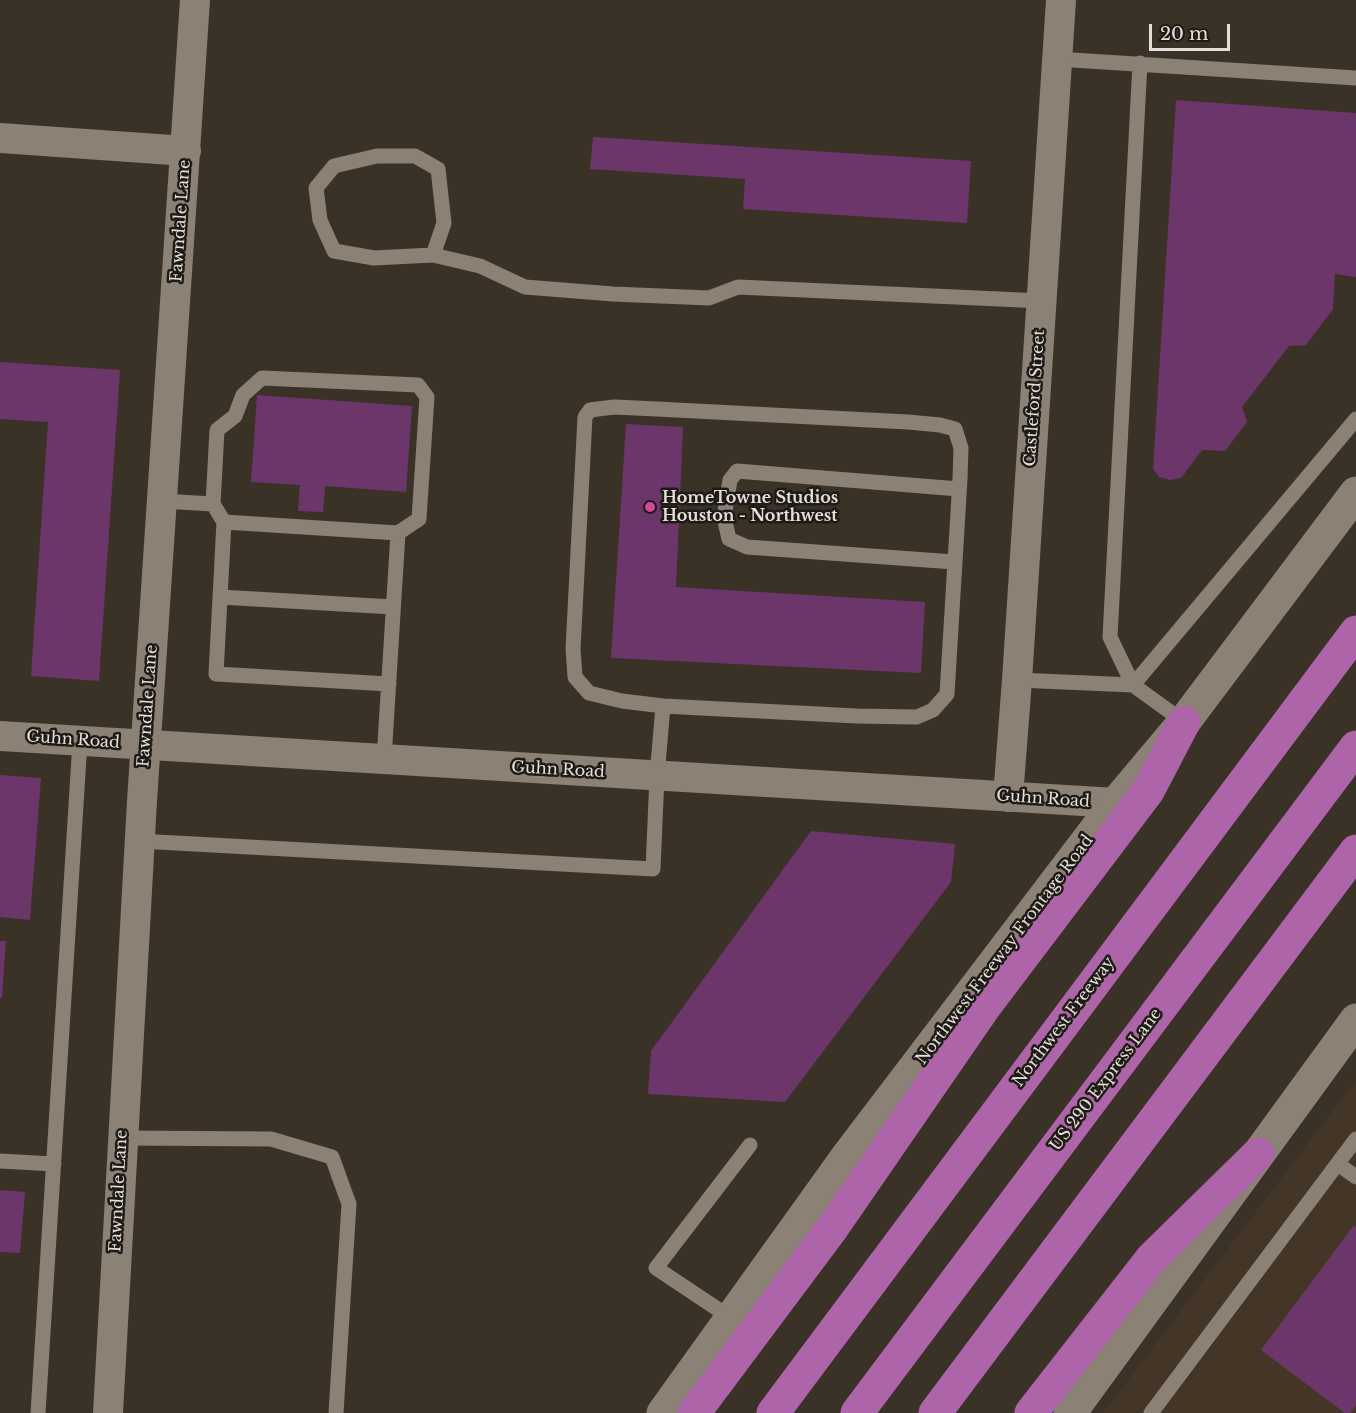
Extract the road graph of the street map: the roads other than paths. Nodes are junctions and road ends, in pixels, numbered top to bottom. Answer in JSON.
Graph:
{"nodes":[{"id":1,"x":195,"y":0,"type":"edge"},
{"id":2,"x":1061,"y":0,"type":"edge"},
{"id":3,"x":1057,"y":59,"type":"junction"},
{"id":4,"x":1140,"y":63,"type":"junction"},
{"id":5,"x":1356,"y":78,"type":"edge"},
{"id":6,"x":0,"y":138,"type":"edge"},
{"id":7,"x":186,"y":151,"type":"junction"},
{"id":8,"x":432,"y":255,"type":"junction"},
{"id":9,"x":1042,"y":301,"type":"junction"},
{"id":10,"x":1356,"y":419,"type":"edge"},
{"id":11,"x":959,"y":489,"type":"junction"},
{"id":12,"x":1356,"y":494,"type":"edge"},
{"id":13,"x":162,"y":501,"type":"junction"},
{"id":14,"x":213,"y":504,"type":"junction"},
{"id":15,"x":224,"y":522,"type":"junction"},
{"id":16,"x":398,"y":533,"type":"junction"},
{"id":17,"x":954,"y":562,"type":"junction"},
{"id":18,"x":220,"y":597,"type":"junction"},
{"id":19,"x":393,"y":607,"type":"junction"},
{"id":20,"x":1356,"y":632,"type":"edge"},
{"id":21,"x":1017,"y":680,"type":"junction"},
{"id":22,"x":388,"y":684,"type":"junction"},
{"id":23,"x":1133,"y":685,"type":"junction"},
{"id":24,"x":663,"y":706,"type":"junction"},
{"id":25,"x":1184,"y":722,"type":"junction"},
{"id":26,"x":0,"y":736,"type":"edge"},
{"id":27,"x":80,"y":741,"type":"junction"},
{"id":28,"x":145,"y":745,"type":"junction"},
{"id":29,"x":1356,"y":747,"type":"edge"},
{"id":30,"x":384,"y":759,"type":"junction"},
{"id":31,"x":657,"y":776,"type":"junction"},
{"id":32,"x":1008,"y":796,"type":"junction"},
{"id":33,"x":1116,"y":803,"type":"junction"},
{"id":34,"x":140,"y":841,"type":"junction"},
{"id":35,"x":1356,"y":851,"type":"edge"},
{"id":36,"x":1356,"y":1020,"type":"edge"},
{"id":37,"x":122,"y":1138,"type":"junction"},
{"id":38,"x":1356,"y":1139,"type":"edge"},
{"id":39,"x":750,"y":1145,"type":"dead end"},
{"id":40,"x":1258,"y":1154,"type":"junction"},
{"id":41,"x":0,"y":1161,"type":"edge"},
{"id":42,"x":54,"y":1164,"type":"junction"},
{"id":43,"x":1338,"y":1164,"type":"junction"},
{"id":44,"x":1356,"y":1177,"type":"edge"},
{"id":45,"x":731,"y":1318,"type":"junction"},
{"id":46,"x":38,"y":1413,"type":"edge"},
{"id":47,"x":108,"y":1413,"type":"edge"},
{"id":48,"x":336,"y":1413,"type":"edge"},
{"id":49,"x":663,"y":1413,"type":"edge"},
{"id":50,"x":694,"y":1413,"type":"edge"},
{"id":51,"x":773,"y":1413,"type":"edge"},
{"id":52,"x":857,"y":1413,"type":"edge"},
{"id":53,"x":935,"y":1413,"type":"edge"},
{"id":54,"x":1031,"y":1413,"type":"edge"},
{"id":55,"x":1070,"y":1413,"type":"edge"},
{"id":56,"x":1151,"y":1413,"type":"edge"}],
"edges":[{"from":1,"to":7,"type":"street","name":"Fawndale Lane"},
{"from":2,"to":3,"type":"street","name":"Castleford Street"},
{"from":3,"to":4,"type":"lane"},
{"from":3,"to":9,"type":"street","name":"Castleford Street"},
{"from":4,"to":5,"type":"lane"},
{"from":4,"to":23,"type":"lane"},
{"from":6,"to":7,"type":"street"},
{"from":7,"to":13,"type":"street","name":"Fawndale Lane"},
{"from":8,"to":8,"type":"lane"},
{"from":8,"to":9,"type":"lane"},
{"from":9,"to":21,"type":"street","name":"Castleford Street"},
{"from":10,"to":23,"type":"lane"},
{"from":11,"to":17,"type":"lane"},
{"from":11,"to":17,"type":"lane"},
{"from":11,"to":24,"type":"lane"},
{"from":12,"to":25,"type":"main road","name":"Northwest Freeway Frontage Road"},
{"from":13,"to":14,"type":"lane"},
{"from":13,"to":28,"type":"street","name":"Fawndale Lane"},
{"from":14,"to":15,"type":"lane"},
{"from":14,"to":16,"type":"lane"},
{"from":15,"to":16,"type":"lane"},
{"from":15,"to":18,"type":"lane"},
{"from":16,"to":19,"type":"lane"},
{"from":17,"to":24,"type":"lane"},
{"from":18,"to":19,"type":"lane"},
{"from":18,"to":22,"type":"lane"},
{"from":19,"to":22,"type":"lane"},
{"from":20,"to":51,"type":"highway","name":"Northwest Freeway"},
{"from":21,"to":23,"type":"lane"},
{"from":21,"to":32,"type":"street","name":"Castleford Street"},
{"from":22,"to":30,"type":"lane"},
{"from":23,"to":25,"type":"lane"},
{"from":24,"to":31,"type":"lane"},
{"from":25,"to":33,"type":"main road","name":"Northwest Freeway Frontage Road"},
{"from":25,"to":50,"type":"highway"},
{"from":26,"to":27,"type":"street","name":"Guhn Road"},
{"from":27,"to":28,"type":"street","name":"Guhn Road"},
{"from":27,"to":42,"type":"lane"},
{"from":28,"to":30,"type":"street","name":"Guhn Road"},
{"from":28,"to":34,"type":"street","name":"Fawndale Lane"},
{"from":29,"to":52,"type":"highway","name":"US 290 Express Lane"},
{"from":30,"to":31,"type":"street","name":"Guhn Road"},
{"from":31,"to":32,"type":"street","name":"Guhn Road"},
{"from":31,"to":34,"type":"lane"},
{"from":32,"to":33,"type":"street","name":"Guhn Road"},
{"from":33,"to":45,"type":"main road","name":"Northwest Freeway Frontage Road"},
{"from":34,"to":37,"type":"street","name":"Fawndale Lane"},
{"from":35,"to":53,"type":"highway"},
{"from":36,"to":40,"type":"main road"},
{"from":37,"to":47,"type":"street","name":"Fawndale Lane"},
{"from":37,"to":48,"type":"lane"},
{"from":38,"to":43,"type":"lane"},
{"from":39,"to":45,"type":"lane"},
{"from":40,"to":54,"type":"highway"},
{"from":40,"to":55,"type":"main road"},
{"from":41,"to":42,"type":"lane"},
{"from":42,"to":46,"type":"lane"},
{"from":43,"to":44,"type":"lane"},
{"from":43,"to":56,"type":"lane"},
{"from":45,"to":49,"type":"main road","name":"Northwest Freeway Frontage Road"}]}
